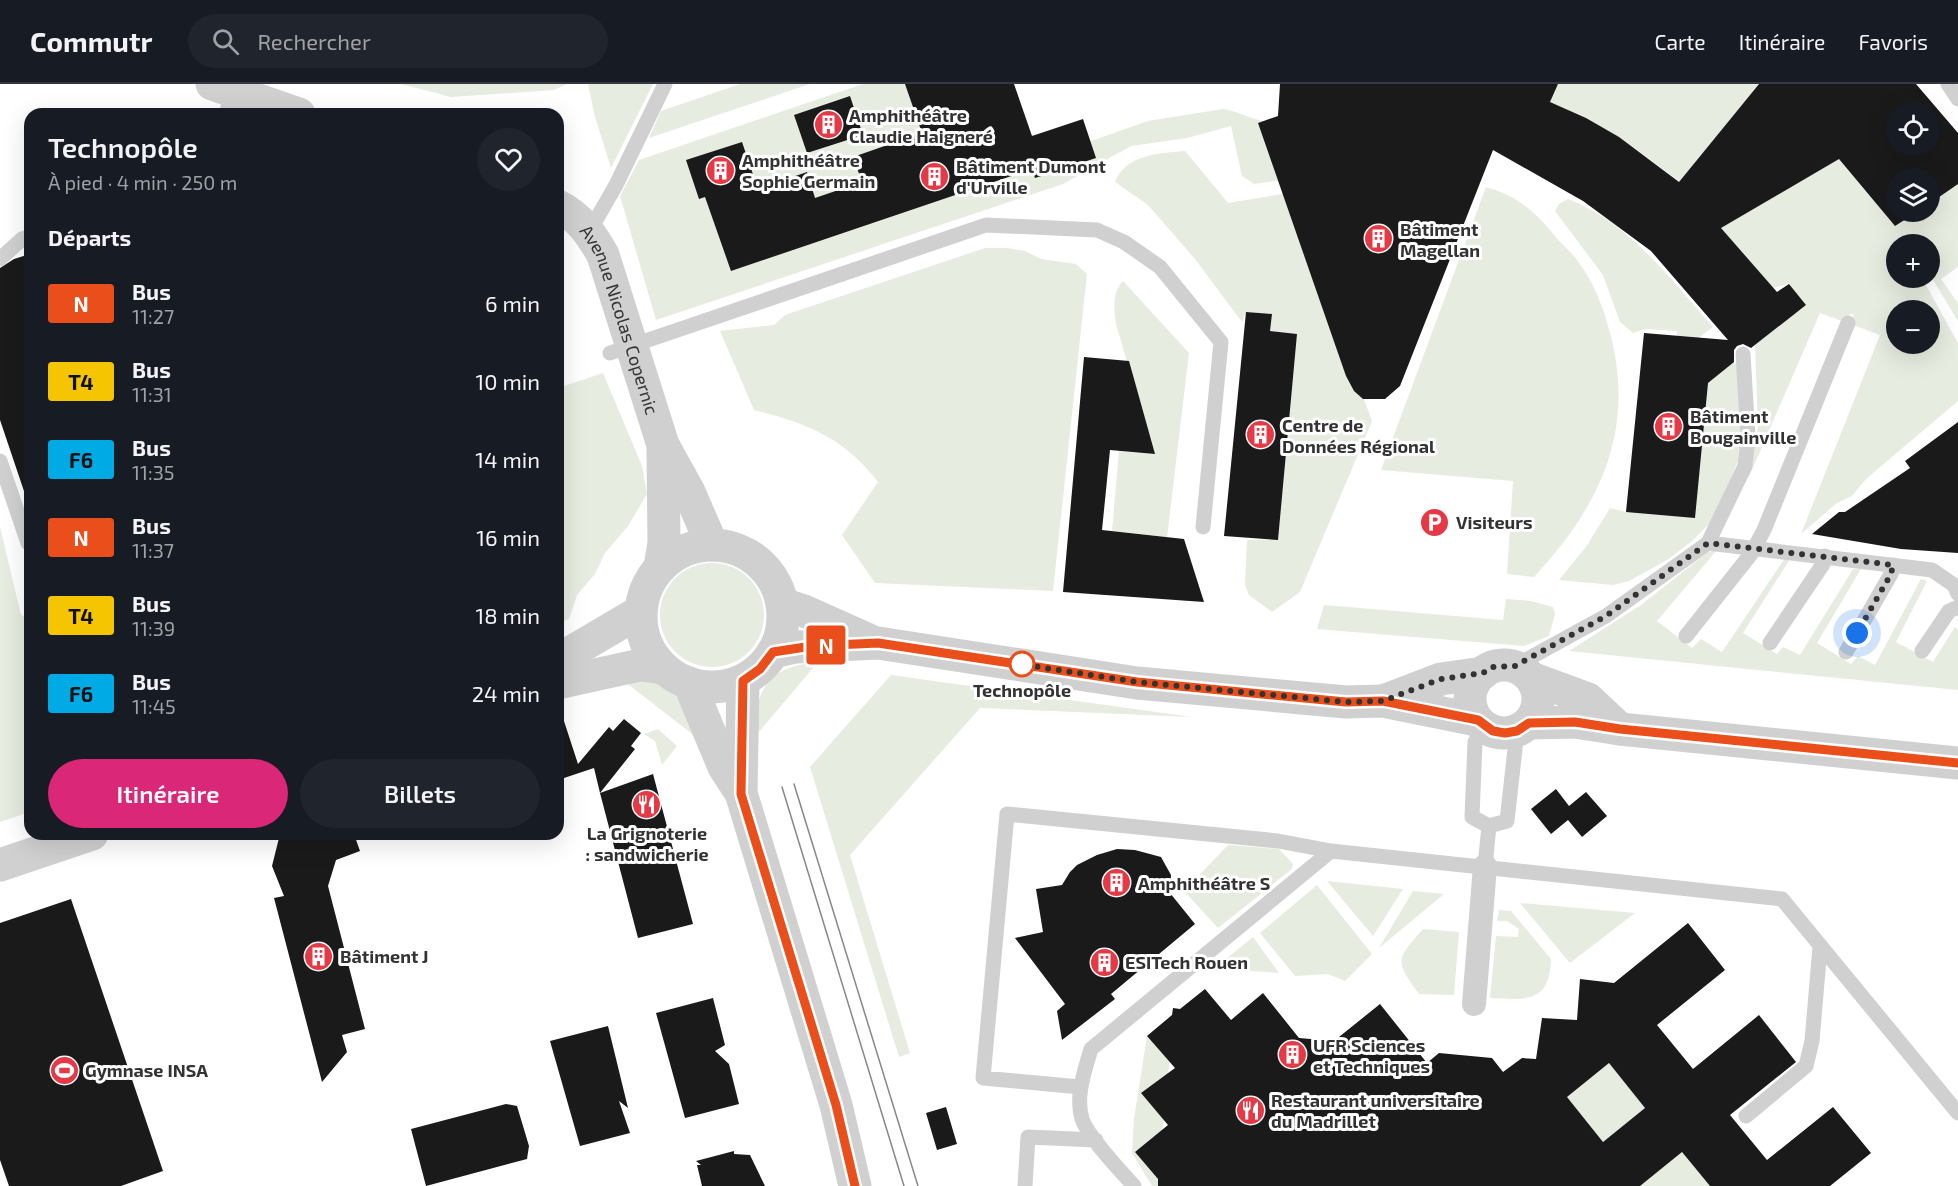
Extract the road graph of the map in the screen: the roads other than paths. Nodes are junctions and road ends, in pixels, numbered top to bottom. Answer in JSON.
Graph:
{"nodes":[{"id":1,"x":665,"y":84,"type":"edge"},
{"id":2,"x":1947,"y":84,"type":"edge"},
{"id":3,"x":225,"y":92,"type":"edge"},
{"id":4,"x":1958,"y":99,"type":"edge"},
{"id":5,"x":279,"y":108,"type":"edge"},
{"id":6,"x":564,"y":209,"type":"edge"},
{"id":7,"x":590,"y":232,"type":"junction"},
{"id":8,"x":24,"y":238,"type":"edge"},
{"id":9,"x":0,"y":259,"type":"edge"},
{"id":10,"x":1848,"y":323,"type":"dead end"},
{"id":11,"x":621,"y":350,"type":"junction"},
{"id":12,"x":1743,"y":354,"type":"dead end"},
{"id":13,"x":663,"y":445,"type":"junction"},
{"id":14,"x":0,"y":461,"type":"edge"},
{"id":15,"x":1203,"y":527,"type":"dead end"},
{"id":16,"x":24,"y":531,"type":"edge"},
{"id":17,"x":1708,"y":543,"type":"junction"},
{"id":18,"x":712,"y":545,"type":"junction"},
{"id":19,"x":1752,"y":547,"type":"junction"},
{"id":20,"x":1825,"y":556,"type":"junction"},
{"id":21,"x":1893,"y":565,"type":"junction"},
{"id":22,"x":660,"y":567,"type":"junction"},
{"id":23,"x":1958,"y":594,"type":"edge"},
{"id":24,"x":782,"y":604,"type":"junction"},
{"id":25,"x":1958,"y":607,"type":"edge"},
{"id":26,"x":641,"y":611,"type":"junction"},
{"id":27,"x":1686,"y":636,"type":"dead end"},
{"id":28,"x":1770,"y":642,"type":"dead end"},
{"id":29,"x":878,"y":643,"type":"junction"},
{"id":30,"x":1922,"y":651,"type":"dead end"},
{"id":31,"x":773,"y":652,"type":"junction"},
{"id":32,"x":1845,"y":652,"type":"dead end"},
{"id":33,"x":564,"y":656,"type":"edge"},
{"id":34,"x":1523,"y":672,"type":"junction"},
{"id":35,"x":1483,"y":673,"type":"junction"},
{"id":36,"x":676,"y":676,"type":"junction"},
{"id":37,"x":743,"y":681,"type":"junction"},
{"id":38,"x":564,"y":682,"type":"edge"},
{"id":39,"x":1383,"y":701,"type":"junction"},
{"id":40,"x":1480,"y":723,"type":"junction"},
{"id":41,"x":1523,"y":727,"type":"junction"},
{"id":42,"x":1620,"y":729,"type":"junction"},
{"id":43,"x":1958,"y":763,"type":"edge"},
{"id":44,"x":741,"y":794,"type":"junction"},
{"id":45,"x":1489,"y":826,"type":"junction"},
{"id":46,"x":74,"y":840,"type":"edge"},
{"id":47,"x":1331,"y":851,"type":"junction"},
{"id":48,"x":0,"y":865,"type":"edge"},
{"id":49,"x":1485,"y":866,"type":"junction"},
{"id":50,"x":1820,"y":948,"type":"junction"},
{"id":51,"x":1474,"y":1004,"type":"dead end"},
{"id":52,"x":1080,"y":1087,"type":"junction"},
{"id":53,"x":1958,"y":1113,"type":"edge"},
{"id":54,"x":1746,"y":1116,"type":"dead end"},
{"id":55,"x":1096,"y":1140,"type":"junction"},
{"id":56,"x":855,"y":1186,"type":"edge"},
{"id":57,"x":1025,"y":1186,"type":"edge"},
{"id":58,"x":1134,"y":1186,"type":"edge"}],
"edges":[{"from":1,"to":7,"type":"lane"},
{"from":2,"to":4,"type":"lane"},
{"from":3,"to":5,"type":"street"},
{"from":6,"to":7,"type":"street","name":"Avenue Nicolas Copernic"},
{"from":7,"to":11,"type":"street","name":"Avenue Nicolas Copernic"},
{"from":8,"to":9,"type":"lane"},
{"from":10,"to":19,"type":"lane"},
{"from":11,"to":13,"type":"street","name":"Avenue Nicolas Copernic"},
{"from":11,"to":15,"type":"lane"},
{"from":12,"to":17,"type":"lane"},
{"from":13,"to":18,"type":"street","name":"Avenue Nicolas Copernic"},
{"from":13,"to":22,"type":"street","name":"Avenue Nicolas Copernic"},
{"from":14,"to":16,"type":"lane"},
{"from":17,"to":19,"type":"lane"},
{"from":17,"to":34,"type":"lane"},
{"from":18,"to":22,"type":"street"},
{"from":18,"to":24,"type":"street"},
{"from":19,"to":20,"type":"lane"},
{"from":19,"to":27,"type":"lane"},
{"from":20,"to":21,"type":"lane"},
{"from":20,"to":28,"type":"lane"},
{"from":21,"to":23,"type":"lane"},
{"from":21,"to":32,"type":"lane"},
{"from":22,"to":26,"type":"street"},
{"from":24,"to":29,"type":"street"},
{"from":24,"to":31,"type":"street"},
{"from":25,"to":30,"type":"lane"},
{"from":26,"to":33,"type":"street"},
{"from":26,"to":36,"type":"street"},
{"from":29,"to":31,"type":"street"},
{"from":29,"to":39,"type":"street"},
{"from":31,"to":37,"type":"street"},
{"from":34,"to":35,"type":"street"},
{"from":34,"to":41,"type":"street"},
{"from":34,"to":42,"type":"street"},
{"from":35,"to":39,"type":"street"},
{"from":35,"to":40,"type":"street"},
{"from":36,"to":37,"type":"street"},
{"from":36,"to":38,"type":"street"},
{"from":36,"to":44,"type":"street"},
{"from":37,"to":44,"type":"street"},
{"from":39,"to":40,"type":"street"},
{"from":40,"to":41,"type":"street"},
{"from":40,"to":45,"type":"lane"},
{"from":41,"to":42,"type":"street"},
{"from":41,"to":45,"type":"lane"},
{"from":42,"to":43,"type":"street"},
{"from":44,"to":56,"type":"street"},
{"from":45,"to":49,"type":"lane"},
{"from":46,"to":48,"type":"street"},
{"from":47,"to":49,"type":"lane"},
{"from":47,"to":52,"type":"lane"},
{"from":47,"to":52,"type":"lane"},
{"from":49,"to":50,"type":"lane"},
{"from":49,"to":51,"type":"street"},
{"from":50,"to":53,"type":"lane"},
{"from":50,"to":54,"type":"lane"},
{"from":52,"to":55,"type":"lane"},
{"from":55,"to":57,"type":"lane"},
{"from":55,"to":58,"type":"lane"}]}
